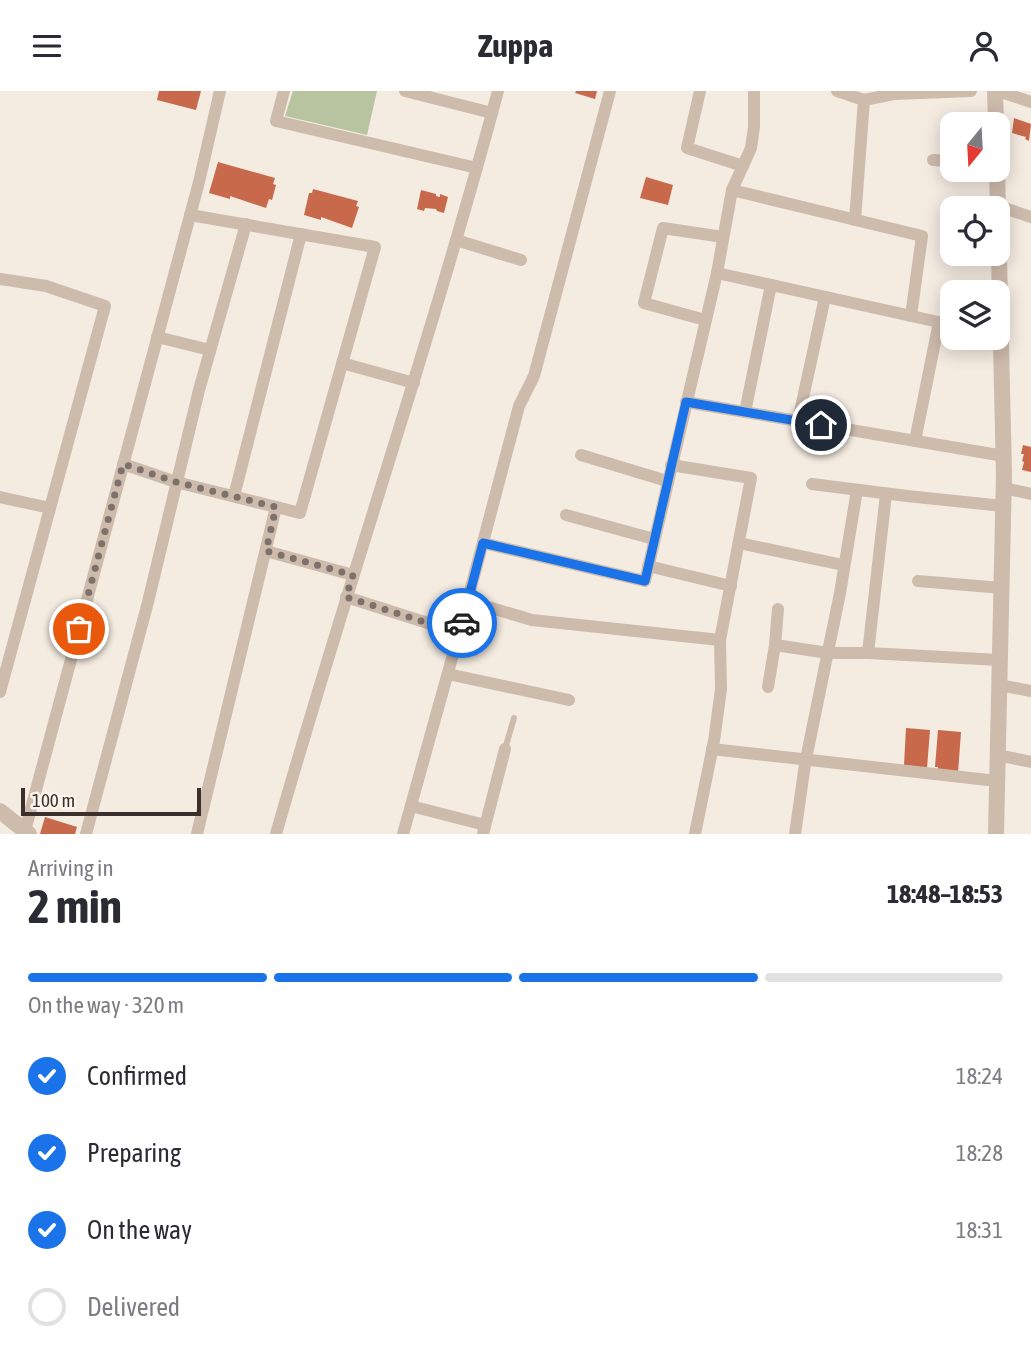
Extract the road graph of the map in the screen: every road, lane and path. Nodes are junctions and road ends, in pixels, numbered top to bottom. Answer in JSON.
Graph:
{"nodes":[{"id":1,"x":220,"y":91,"type":"edge"},
{"id":2,"x":284,"y":91,"type":"edge"},
{"id":3,"x":405,"y":91,"type":"edge"},
{"id":4,"x":498,"y":91,"type":"edge"},
{"id":5,"x":610,"y":91,"type":"edge"},
{"id":6,"x":700,"y":91,"type":"edge"},
{"id":7,"x":754,"y":91,"type":"edge"},
{"id":8,"x":837,"y":91,"type":"edge"},
{"id":9,"x":971,"y":91,"type":"edge"},
{"id":10,"x":996,"y":91,"type":"edge"},
{"id":11,"x":864,"y":100,"type":"junction"},
{"id":12,"x":1031,"y":102,"type":"edge"},
{"id":13,"x":996,"y":112,"type":"edge"},
{"id":14,"x":492,"y":113,"type":"junction"},
{"id":15,"x":933,"y":160,"type":"dead end"},
{"id":16,"x":940,"y":160,"type":"edge"},
{"id":17,"x":743,"y":166,"type":"junction"},
{"id":18,"x":477,"y":168,"type":"junction"},
{"id":19,"x":732,"y":190,"type":"junction"},
{"id":20,"x":1010,"y":210,"type":"edge"},
{"id":21,"x":190,"y":215,"type":"junction"},
{"id":22,"x":1031,"y":217,"type":"edge"},
{"id":23,"x":855,"y":220,"type":"junction"},
{"id":24,"x":246,"y":224,"type":"junction"},
{"id":25,"x":301,"y":234,"type":"junction"},
{"id":26,"x":723,"y":237,"type":"junction"},
{"id":27,"x":456,"y":240,"type":"junction"},
{"id":28,"x":522,"y":260,"type":"dead end"},
{"id":29,"x":717,"y":273,"type":"junction"},
{"id":30,"x":0,"y":279,"type":"edge"},
{"id":31,"x":771,"y":285,"type":"junction"},
{"id":32,"x":825,"y":297,"type":"junction"},
{"id":33,"x":911,"y":316,"type":"junction"},
{"id":34,"x":705,"y":320,"type":"junction"},
{"id":35,"x":940,"y":323,"type":"edge"},
{"id":36,"x":157,"y":337,"type":"junction"},
{"id":37,"x":940,"y":347,"type":"edge"},
{"id":38,"x":210,"y":350,"type":"junction"},
{"id":39,"x":1000,"y":350,"type":"edge"},
{"id":40,"x":342,"y":363,"type":"junction"},
{"id":41,"x":414,"y":383,"type":"junction"},
{"id":42,"x":686,"y":402,"type":"junction"},
{"id":43,"x":745,"y":412,"type":"junction"},
{"id":44,"x":798,"y":421,"type":"junction"},
{"id":45,"x":915,"y":441,"type":"junction"},
{"id":46,"x":581,"y":455,"type":"dead end"},
{"id":47,"x":1004,"y":456,"type":"junction"},
{"id":48,"x":123,"y":464,"type":"junction"},
{"id":49,"x":671,"y":465,"type":"junction"},
{"id":50,"x":667,"y":481,"type":"junction"},
{"id":51,"x":176,"y":482,"type":"junction"},
{"id":52,"x":811,"y":484,"type":"dead end"},
{"id":53,"x":1004,"y":488,"type":"junction"},
{"id":54,"x":857,"y":490,"type":"junction"},
{"id":55,"x":886,"y":494,"type":"junction"},
{"id":56,"x":1031,"y":494,"type":"edge"},
{"id":57,"x":234,"y":496,"type":"junction"},
{"id":58,"x":0,"y":497,"type":"edge"},
{"id":59,"x":1003,"y":506,"type":"junction"},
{"id":60,"x":276,"y":507,"type":"junction"},
{"id":61,"x":50,"y":508,"type":"junction"},
{"id":62,"x":566,"y":515,"type":"dead end"},
{"id":63,"x":654,"y":538,"type":"junction"},
{"id":64,"x":483,"y":543,"type":"junction"},
{"id":65,"x":739,"y":543,"type":"junction"},
{"id":66,"x":266,"y":551,"type":"junction"},
{"id":67,"x":843,"y":565,"type":"junction"},
{"id":68,"x":648,"y":566,"type":"junction"},
{"id":69,"x":353,"y":575,"type":"junction"},
{"id":70,"x":918,"y":580,"type":"dead end"},
{"id":71,"x":731,"y":586,"type":"junction"},
{"id":72,"x":1002,"y":588,"type":"junction"},
{"id":73,"x":346,"y":597,"type":"junction"},
{"id":74,"x":468,"y":601,"type":"junction"},
{"id":75,"x":778,"y":609,"type":"dead end"},
{"id":76,"x":459,"y":633,"type":"junction"},
{"id":77,"x":720,"y":640,"type":"junction"},
{"id":78,"x":0,"y":643,"type":"edge"},
{"id":79,"x":775,"y":645,"type":"junction"},
{"id":80,"x":11,"y":652,"type":"junction"},
{"id":81,"x":828,"y":653,"type":"junction"},
{"id":82,"x":868,"y":653,"type":"junction"},
{"id":83,"x":1000,"y":660,"type":"junction"},
{"id":84,"x":448,"y":674,"type":"junction"},
{"id":85,"x":999,"y":685,"type":"junction"},
{"id":86,"x":768,"y":687,"type":"dead end"},
{"id":87,"x":1031,"y":691,"type":"edge"},
{"id":88,"x":0,"y":692,"type":"edge"},
{"id":89,"x":569,"y":700,"type":"dead end"},
{"id":90,"x":513,"y":718,"type":"dead end"},
{"id":91,"x":505,"y":750,"type":"joint"},
{"id":92,"x":712,"y":750,"type":"junction"},
{"id":93,"x":998,"y":755,"type":"junction"},
{"id":94,"x":806,"y":760,"type":"junction"},
{"id":95,"x":1031,"y":762,"type":"edge"},
{"id":96,"x":997,"y":781,"type":"junction"},
{"id":97,"x":411,"y":806,"type":"junction"},
{"id":98,"x":0,"y":811,"type":"edge"},
{"id":99,"x":484,"y":829,"type":"edge"},
{"id":100,"x":27,"y":832,"type":"edge"},
{"id":101,"x":86,"y":834,"type":"edge"},
{"id":102,"x":197,"y":834,"type":"edge"},
{"id":103,"x":276,"y":834,"type":"edge"},
{"id":104,"x":403,"y":834,"type":"edge"},
{"id":105,"x":695,"y":834,"type":"edge"},
{"id":106,"x":795,"y":834,"type":"edge"},
{"id":107,"x":996,"y":834,"type":"edge"}],
"edges":[{"from":1,"to":21,"type":"street"},
{"from":2,"to":18,"type":"street"},
{"from":3,"to":14,"type":"street"},
{"from":4,"to":14,"type":"street"},
{"from":5,"to":64,"type":"street"},
{"from":6,"to":17,"type":"street"},
{"from":7,"to":17,"type":"street"},
{"from":8,"to":11,"type":"street"},
{"from":9,"to":11,"type":"street"},
{"from":10,"to":12,"type":"street"},
{"from":10,"to":13,"type":"street"},
{"from":11,"to":23,"type":"street"},
{"from":14,"to":18,"type":"street"},
{"from":15,"to":16,"type":"street"},
{"from":17,"to":19,"type":"street"},
{"from":18,"to":27,"type":"street"},
{"from":19,"to":23,"type":"street"},
{"from":19,"to":26,"type":"street"},
{"from":20,"to":22,"type":"street"},
{"from":21,"to":24,"type":"street"},
{"from":21,"to":36,"type":"street"},
{"from":23,"to":33,"type":"street"},
{"from":24,"to":25,"type":"street"},
{"from":24,"to":38,"type":"street"},
{"from":25,"to":40,"type":"street"},
{"from":25,"to":57,"type":"street"},
{"from":26,"to":29,"type":"street"},
{"from":26,"to":34,"type":"street"},
{"from":27,"to":28,"type":"street"},
{"from":27,"to":41,"type":"street"},
{"from":29,"to":31,"type":"street"},
{"from":29,"to":34,"type":"street"},
{"from":30,"to":61,"type":"street"},
{"from":31,"to":32,"type":"street"},
{"from":31,"to":43,"type":"street"},
{"from":32,"to":33,"type":"street"},
{"from":32,"to":44,"type":"street"},
{"from":33,"to":35,"type":"street"},
{"from":34,"to":42,"type":"street"},
{"from":36,"to":38,"type":"street"},
{"from":36,"to":48,"type":"street"},
{"from":37,"to":45,"type":"street"},
{"from":38,"to":51,"type":"street"},
{"from":39,"to":47,"type":"street"},
{"from":40,"to":41,"type":"street"},
{"from":40,"to":60,"type":"street"},
{"from":41,"to":69,"type":"street"},
{"from":42,"to":43,"type":"street"},
{"from":42,"to":49,"type":"street"},
{"from":43,"to":44,"type":"street"},
{"from":44,"to":45,"type":"street"},
{"from":45,"to":47,"type":"street"},
{"from":46,"to":50,"type":"street"},
{"from":47,"to":53,"type":"street"},
{"from":48,"to":51,"type":"street"},
{"from":48,"to":100,"type":"street"},
{"from":49,"to":50,"type":"street"},
{"from":49,"to":65,"type":"street"},
{"from":50,"to":63,"type":"street"},
{"from":51,"to":57,"type":"street"},
{"from":51,"to":101,"type":"street"},
{"from":52,"to":54,"type":"street"},
{"from":53,"to":56,"type":"street"},
{"from":53,"to":59,"type":"street"},
{"from":54,"to":55,"type":"street"},
{"from":54,"to":67,"type":"street"},
{"from":55,"to":59,"type":"street"},
{"from":55,"to":82,"type":"street"},
{"from":57,"to":60,"type":"street"},
{"from":58,"to":61,"type":"street"},
{"from":59,"to":72,"type":"street"},
{"from":60,"to":66,"type":"street"},
{"from":61,"to":80,"type":"street"},
{"from":62,"to":63,"type":"street"},
{"from":63,"to":68,"type":"street"},
{"from":64,"to":68,"type":"street"},
{"from":64,"to":74,"type":"street"},
{"from":65,"to":67,"type":"street"},
{"from":65,"to":71,"type":"street"},
{"from":66,"to":69,"type":"street"},
{"from":66,"to":102,"type":"street"},
{"from":67,"to":81,"type":"street"},
{"from":68,"to":71,"type":"street"},
{"from":69,"to":73,"type":"street"},
{"from":70,"to":72,"type":"street"},
{"from":71,"to":77,"type":"street"},
{"from":72,"to":83,"type":"street"},
{"from":73,"to":76,"type":"street"},
{"from":73,"to":103,"type":"street"},
{"from":74,"to":76,"type":"street"},
{"from":74,"to":77,"type":"street"},
{"from":75,"to":79,"type":"street"},
{"from":76,"to":84,"type":"street"},
{"from":77,"to":92,"type":"street"},
{"from":78,"to":80,"type":"street"},
{"from":79,"to":81,"type":"street"},
{"from":79,"to":86,"type":"street"},
{"from":80,"to":88,"type":"street"},
{"from":81,"to":82,"type":"street"},
{"from":81,"to":94,"type":"street"},
{"from":82,"to":83,"type":"street"},
{"from":83,"to":85,"type":"street"},
{"from":84,"to":89,"type":"street"},
{"from":84,"to":97,"type":"street"},
{"from":85,"to":87,"type":"street"},
{"from":85,"to":93,"type":"street"},
{"from":90,"to":91,"type":"lane"},
{"from":91,"to":99,"type":"street"},
{"from":92,"to":94,"type":"street"},
{"from":92,"to":105,"type":"street"},
{"from":93,"to":95,"type":"street"},
{"from":93,"to":96,"type":"street"},
{"from":94,"to":96,"type":"street"},
{"from":94,"to":106,"type":"street"},
{"from":96,"to":107,"type":"street"},
{"from":97,"to":99,"type":"street"},
{"from":97,"to":104,"type":"street"},
{"from":98,"to":100,"type":"street"}]}
